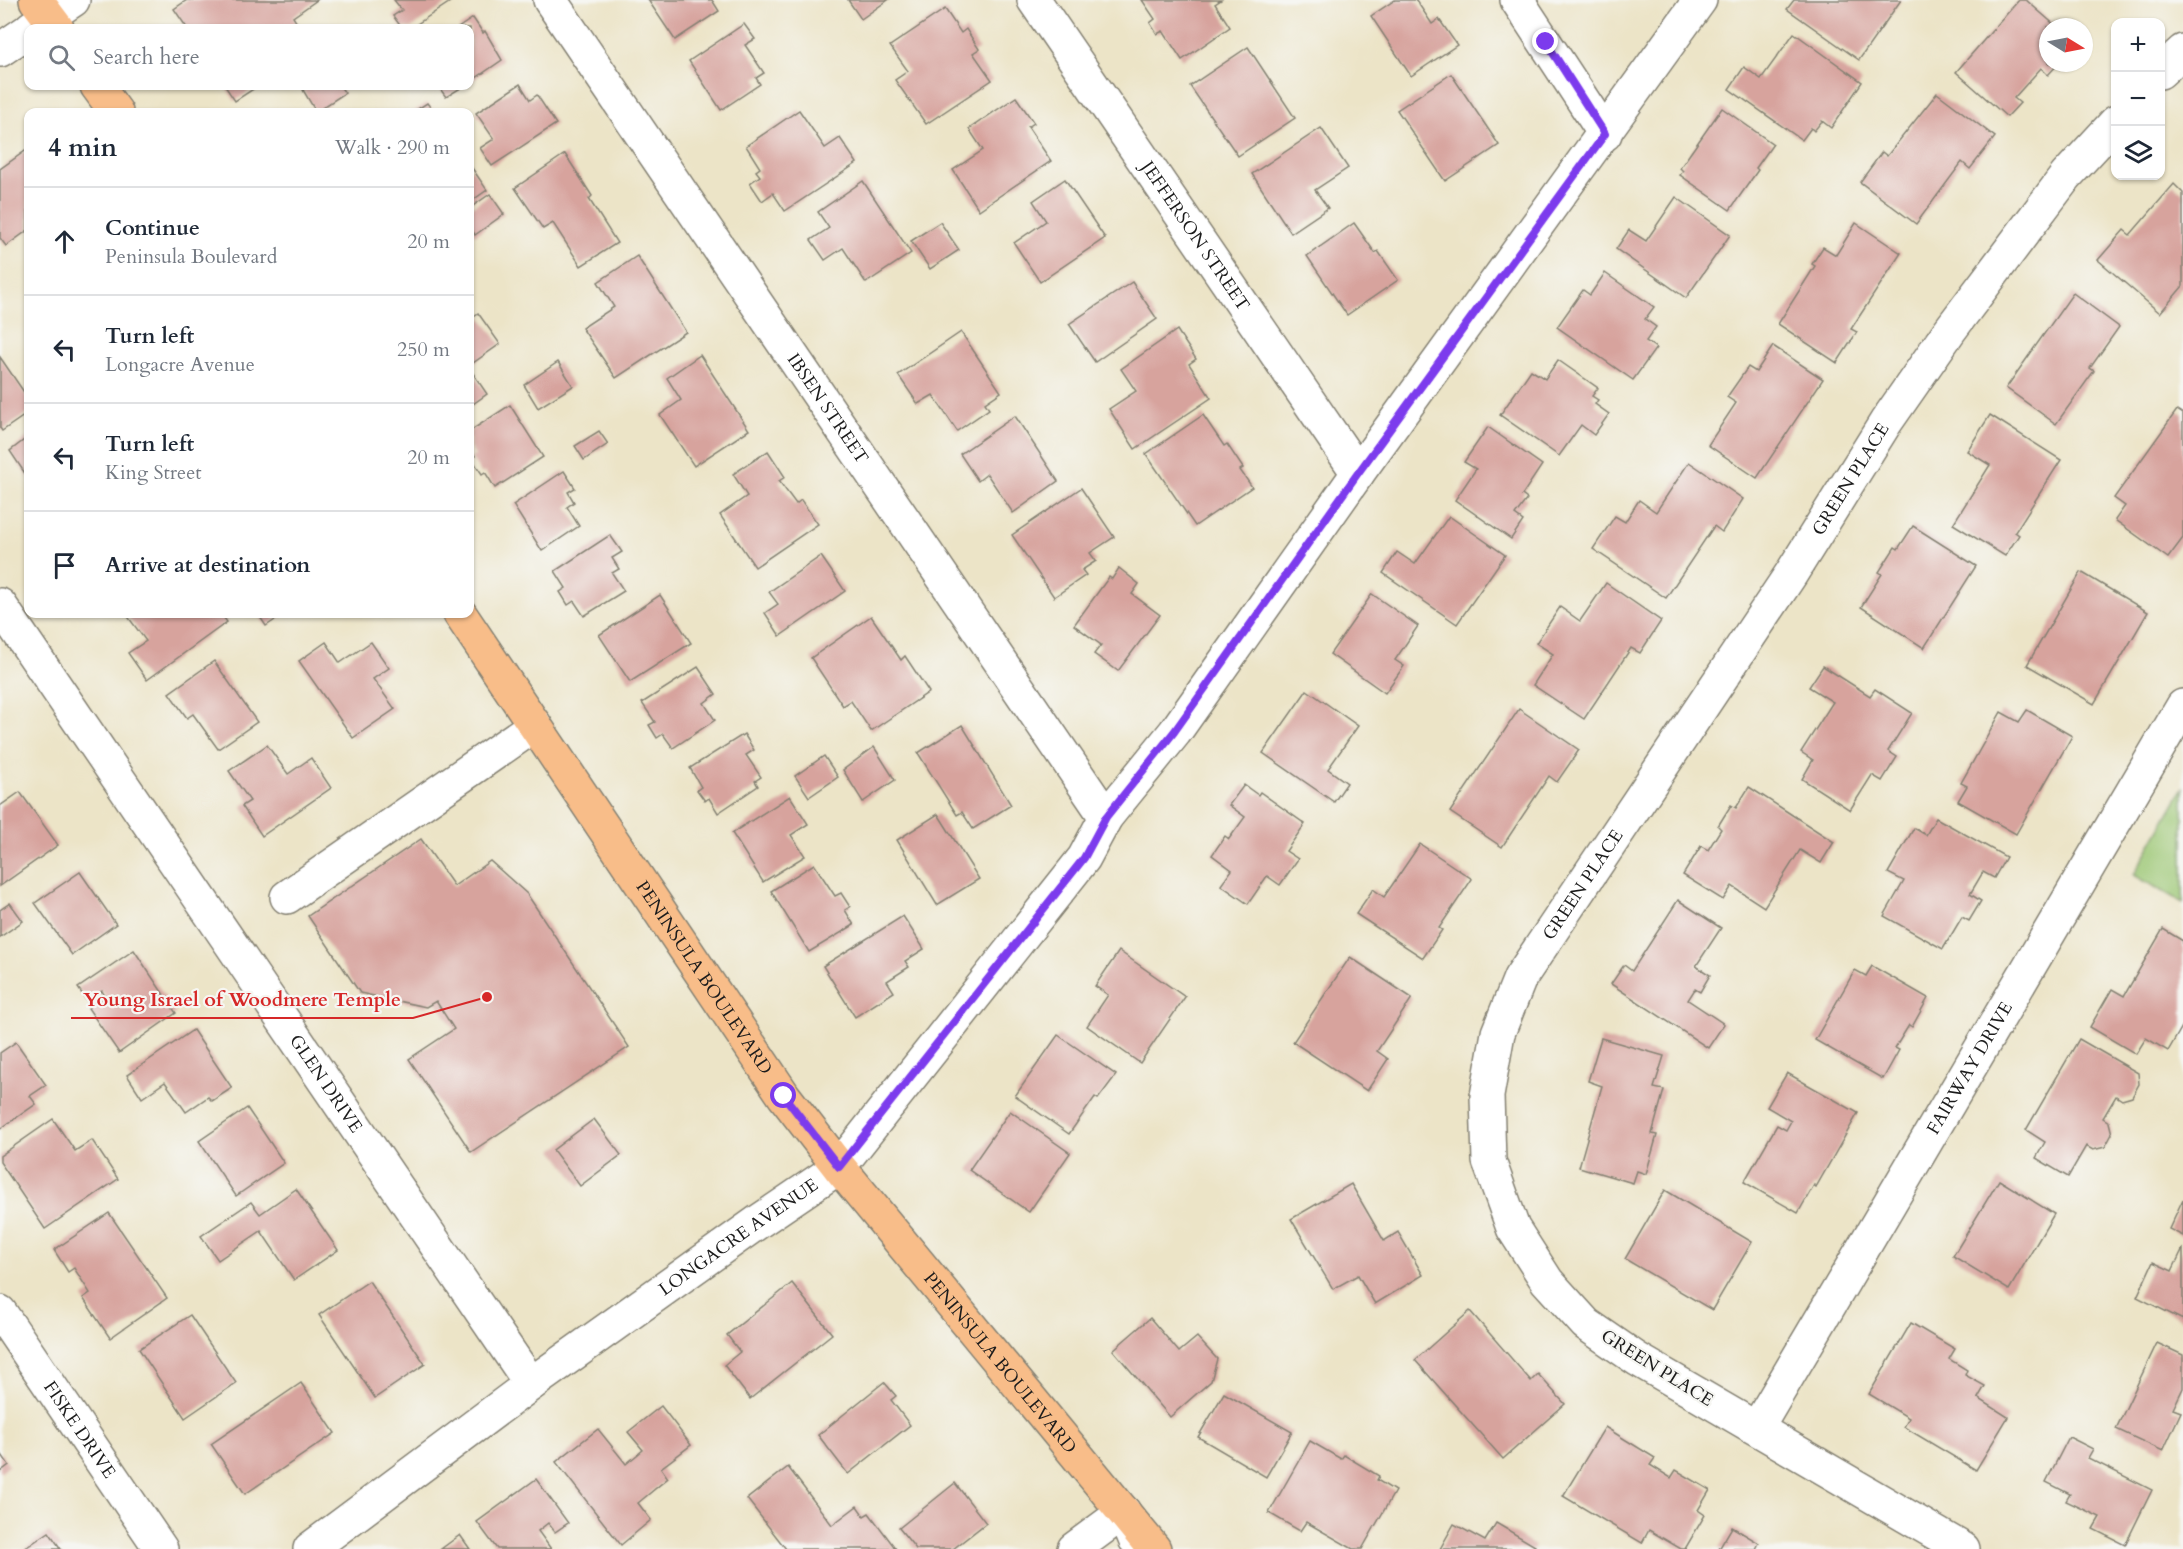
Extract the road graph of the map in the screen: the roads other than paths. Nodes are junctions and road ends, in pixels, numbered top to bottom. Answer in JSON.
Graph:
{"nodes":[{"id":1,"x":550,"y":0,"type":"edge"},
{"id":2,"x":1034,"y":0,"type":"edge"},
{"id":3,"x":1518,"y":0,"type":"edge"},
{"id":4,"x":1700,"y":0,"type":"edge"},
{"id":5,"x":24,"y":33,"type":"edge"},
{"id":6,"x":0,"y":50,"type":"edge"},
{"id":7,"x":2183,"y":51,"type":"edge"},
{"id":8,"x":2165,"y":67,"type":"edge"},
{"id":9,"x":100,"y":90,"type":"edge"},
{"id":10,"x":113,"y":108,"type":"edge"},
{"id":11,"x":2112,"y":126,"type":"edge"},
{"id":12,"x":1605,"y":134,"type":"junction"},
{"id":13,"x":1358,"y":473,"type":"junction"},
{"id":14,"x":0,"y":605,"type":"edge"},
{"id":15,"x":463,"y":618,"type":"edge"},
{"id":16,"x":2183,"y":706,"type":"edge"},
{"id":17,"x":535,"y":726,"type":"junction"},
{"id":18,"x":1106,"y":817,"type":"junction"},
{"id":19,"x":287,"y":897,"type":"dead end"},
{"id":20,"x":839,"y":1167,"type":"junction"},
{"id":21,"x":0,"y":1312,"type":"edge"},
{"id":22,"x":531,"y":1384,"type":"junction"},
{"id":23,"x":1757,"y":1428,"type":"junction"},
{"id":24,"x":1124,"y":1512,"type":"junction"},
{"id":25,"x":161,"y":1549,"type":"edge"},
{"id":26,"x":310,"y":1549,"type":"edge"},
{"id":27,"x":1074,"y":1549,"type":"edge"},
{"id":28,"x":1138,"y":1549,"type":"edge"},
{"id":29,"x":1154,"y":1549,"type":"edge"},
{"id":30,"x":1963,"y":1549,"type":"edge"}],
"edges":[{"from":1,"to":18,"type":"street","name":"IBSEN STREET"},
{"from":2,"to":13,"type":"street","name":"JEFFERSON STREET"},
{"from":3,"to":12,"type":"street"},
{"from":4,"to":12,"type":"street","name":"LONGACRE AVENUE"},
{"from":5,"to":6,"type":"street"},
{"from":7,"to":8,"type":"street"},
{"from":9,"to":10,"type":"main road"},
{"from":11,"to":23,"type":"street","name":"GREEN PLACE"},
{"from":12,"to":13,"type":"street","name":"LONGACRE AVENUE"},
{"from":13,"to":18,"type":"street","name":"LONGACRE AVENUE"},
{"from":14,"to":22,"type":"street","name":"GLEN DRIVE"},
{"from":15,"to":17,"type":"main road","name":"PENINSULA BOULEVARD"},
{"from":16,"to":23,"type":"street","name":"FAIRWAY DRIVE"},
{"from":17,"to":19,"type":"street"},
{"from":17,"to":20,"type":"main road","name":"PENINSULA BOULEVARD"},
{"from":18,"to":20,"type":"street","name":"LONGACRE AVENUE"},
{"from":20,"to":22,"type":"street","name":"LONGACRE AVENUE"},
{"from":20,"to":24,"type":"main road","name":"PENINSULA BOULEVARD"},
{"from":21,"to":25,"type":"street","name":"FISKE DRIVE"},
{"from":22,"to":26,"type":"street","name":"LONGACRE AVENUE"},
{"from":23,"to":30,"type":"street","name":"GREEN PLACE"},
{"from":24,"to":27,"type":"street"},
{"from":24,"to":28,"type":"street"},
{"from":24,"to":29,"type":"main road","name":"PENINSULA BOULEVARD"}]}
